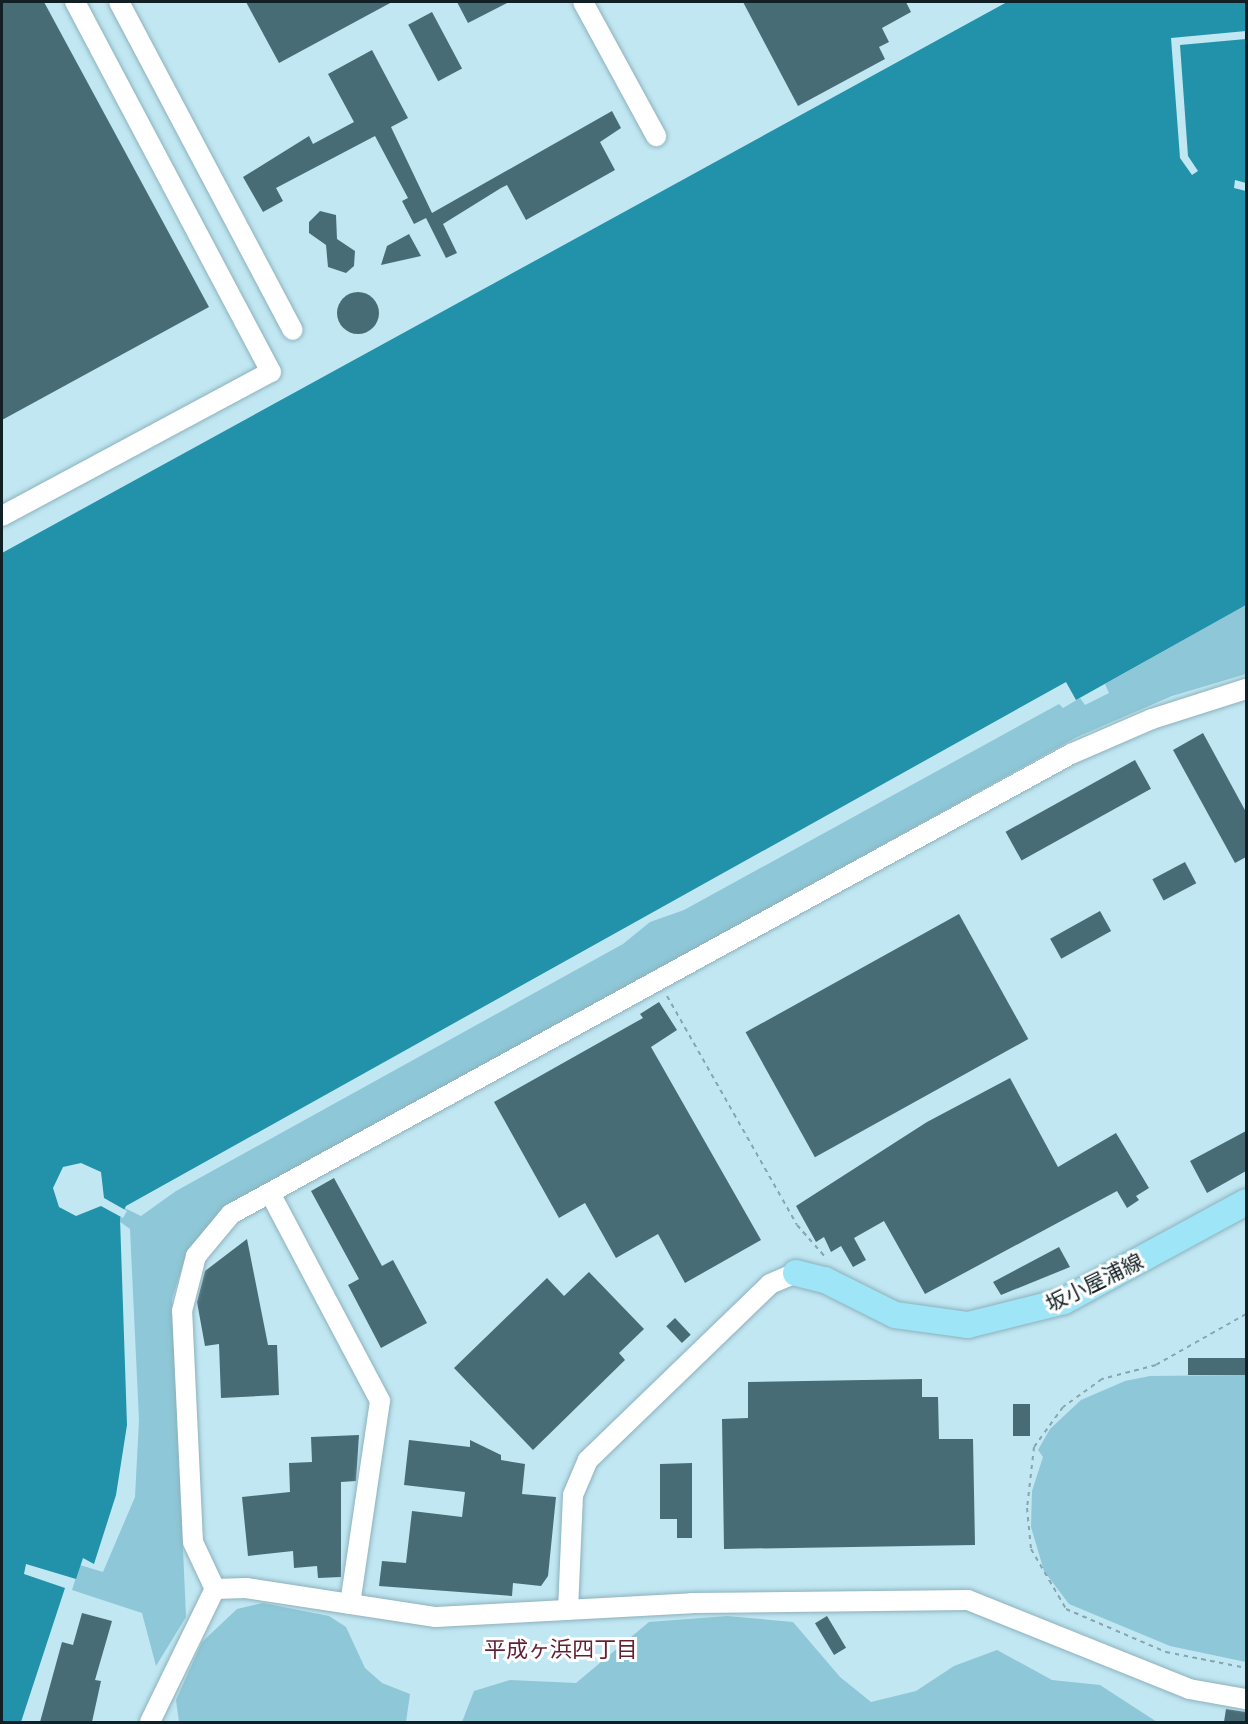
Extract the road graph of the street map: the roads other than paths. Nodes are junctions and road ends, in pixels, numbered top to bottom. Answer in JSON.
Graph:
{"nodes":[{"id":1,"x":75,"y":2,"type":"edge"},
{"id":2,"x":119,"y":2,"type":"edge"},
{"id":3,"x":583,"y":2,"type":"edge"},
{"id":4,"x":656,"y":136,"type":"dead end"},
{"id":5,"x":293,"y":330,"type":"dead end"},
{"id":6,"x":2,"y":516,"type":"edge"},
{"id":7,"x":1246,"y":689,"type":"edge"},
{"id":8,"x":270,"y":1193,"type":"junction"},
{"id":9,"x":1246,"y":1202,"type":"edge"},
{"id":10,"x":796,"y":1273,"type":"joint"},
{"id":11,"x":215,"y":1589,"type":"junction"},
{"id":12,"x":350,"y":1604,"type":"junction"},
{"id":13,"x":568,"y":1610,"type":"junction"},
{"id":14,"x":1246,"y":1699,"type":"edge"},
{"id":15,"x":150,"y":1722,"type":"edge"}],
"edges":[{"from":1,"to":6,"type":"street"},
{"from":2,"to":5,"type":"street"},
{"from":3,"to":4,"type":"street"},
{"from":7,"to":8,"type":"street"},
{"from":8,"to":11,"type":"street"},
{"from":8,"to":12,"type":"street"},
{"from":9,"to":10,"type":"main road","name":"坂小屋浦線"},
{"from":10,"to":13,"type":"street"},
{"from":11,"to":12,"type":"street"},
{"from":11,"to":15,"type":"street"},
{"from":12,"to":13,"type":"street"},
{"from":13,"to":14,"type":"street"}]}
